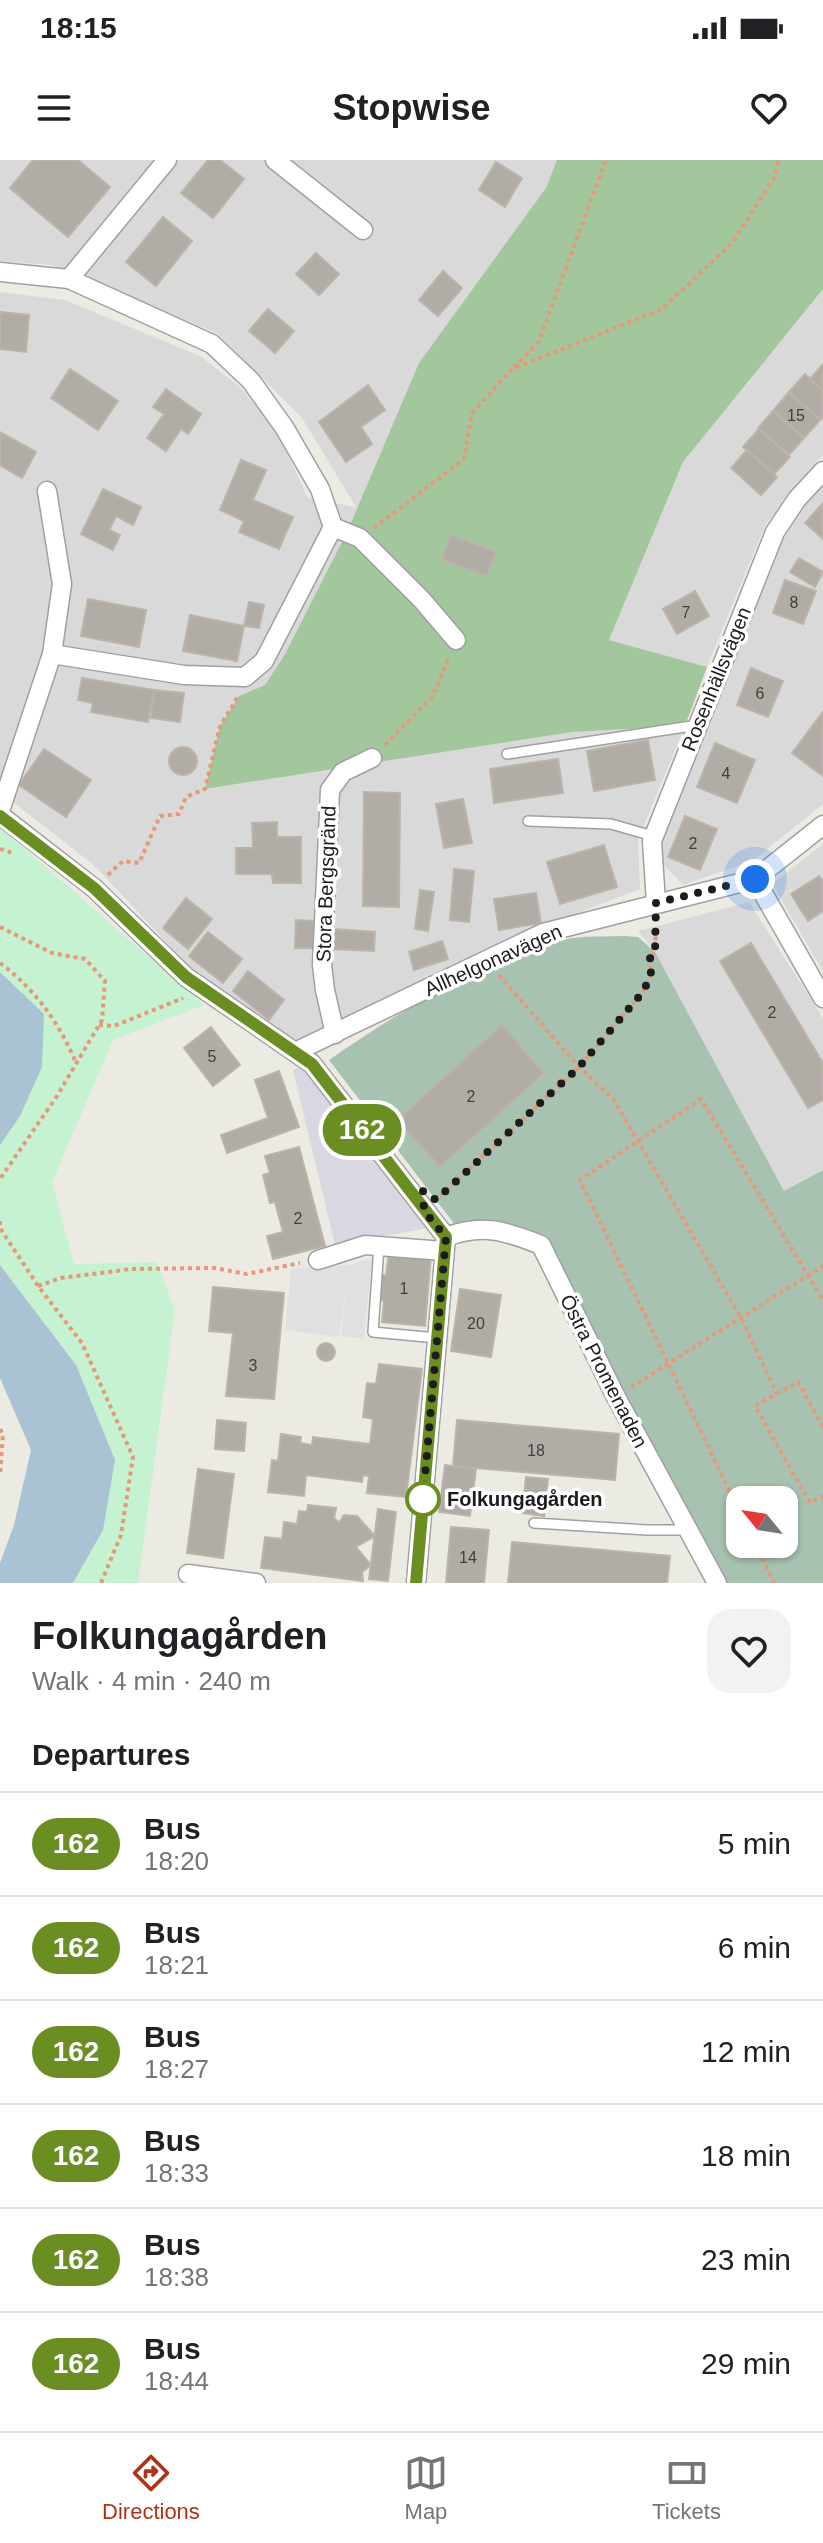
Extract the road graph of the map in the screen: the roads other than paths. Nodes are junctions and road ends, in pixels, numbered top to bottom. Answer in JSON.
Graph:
{"nodes":[{"id":1,"x":167,"y":160,"type":"edge"},
{"id":2,"x":275,"y":160,"type":"edge"},
{"id":3,"x":363,"y":230,"type":"dead end"},
{"id":4,"x":0,"y":272,"type":"edge"},
{"id":5,"x":69,"y":279,"type":"junction"},
{"id":6,"x":823,"y":471,"type":"edge"},
{"id":7,"x":47,"y":491,"type":"dead end"},
{"id":8,"x":333,"y":527,"type":"junction"},
{"id":9,"x":456,"y":640,"type":"road end"},
{"id":10,"x":52,"y":654,"type":"junction"},
{"id":11,"x":698,"y":725,"type":"junction"},
{"id":12,"x":507,"y":754,"type":"dead end"},
{"id":13,"x":372,"y":758,"type":"road end"},
{"id":14,"x":0,"y":813,"type":"edge"},
{"id":15,"x":528,"y":821,"type":"dead end"},
{"id":16,"x":823,"y":825,"type":"edge"},
{"id":17,"x":653,"y":836,"type":"junction"},
{"id":18,"x":755,"y":879,"type":"junction"},
{"id":19,"x":656,"y":903,"type":"junction"},
{"id":20,"x":823,"y":998,"type":"edge"},
{"id":21,"x":335,"y":1034,"type":"junction"},
{"id":22,"x":295,"y":1052,"type":"junction"},
{"id":23,"x":445,"y":1244,"type":"junction"},
{"id":24,"x":379,"y":1246,"type":"junction"},
{"id":25,"x":318,"y":1260,"type":"road end"},
{"id":26,"x":437,"y":1338,"type":"junction"},
{"id":27,"x":534,"y":1523,"type":"dead end"},
{"id":28,"x":688,"y":1530,"type":"junction"},
{"id":29,"x":188,"y":1574,"type":"dead end"},
{"id":30,"x":256,"y":1583,"type":"edge"},
{"id":31,"x":416,"y":1583,"type":"edge"},
{"id":32,"x":717,"y":1583,"type":"edge"}],
"edges":[{"from":1,"to":5,"type":"street"},
{"from":2,"to":3,"type":"street"},
{"from":4,"to":5,"type":"street"},
{"from":5,"to":8,"type":"street"},
{"from":6,"to":11,"type":"street","name":"Rosenhällsvägen"},
{"from":7,"to":10,"type":"street"},
{"from":8,"to":9,"type":"street"},
{"from":8,"to":10,"type":"street"},
{"from":10,"to":14,"type":"street"},
{"from":11,"to":12,"type":"lane"},
{"from":11,"to":17,"type":"street","name":"Rosenhällsvägen"},
{"from":13,"to":21,"type":"street","name":"Stora Bergsgränd"},
{"from":14,"to":22,"type":"street"},
{"from":15,"to":17,"type":"lane"},
{"from":16,"to":18,"type":"street","name":"Allhelgonavägen"},
{"from":17,"to":19,"type":"street","name":"Rosenhällsvägen"},
{"from":18,"to":19,"type":"street","name":"Allhelgonavägen"},
{"from":18,"to":20,"type":"street"},
{"from":19,"to":21,"type":"street","name":"Allhelgonavägen"},
{"from":21,"to":22,"type":"street","name":"Allhelgonavägen"},
{"from":22,"to":23,"type":"street"},
{"from":23,"to":24,"type":"street","name":"Östra Promenaden"},
{"from":23,"to":26,"type":"street"},
{"from":23,"to":28,"type":"street","name":"Östra Promenaden"},
{"from":24,"to":25,"type":"street","name":"Östra Promenaden"},
{"from":24,"to":26,"type":"lane"},
{"from":26,"to":31,"type":"street"},
{"from":27,"to":28,"type":"lane"},
{"from":28,"to":32,"type":"street","name":"Östra Promenaden"},
{"from":29,"to":30,"type":"street"}]}
